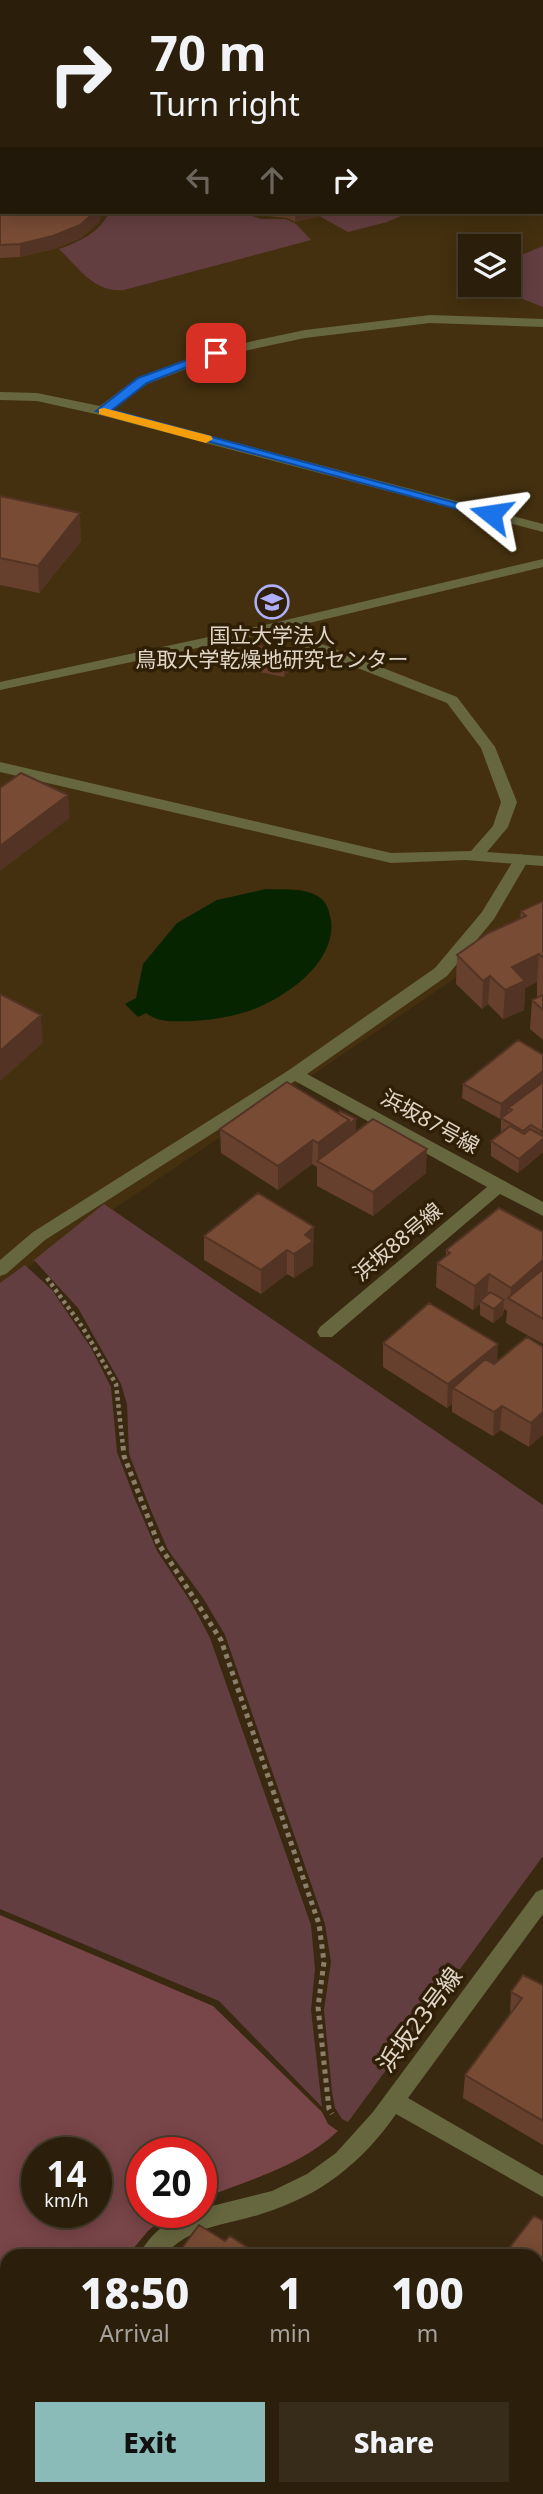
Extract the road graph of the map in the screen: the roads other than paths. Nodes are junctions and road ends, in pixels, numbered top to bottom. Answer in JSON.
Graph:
{"nodes":[{"id":1,"x":543,"y":323,"type":"edge"},
{"id":2,"x":0,"y":396,"type":"edge"},
{"id":3,"x":102,"y":411,"type":"junction"},
{"id":4,"x":543,"y":528,"type":"edge"},
{"id":5,"x":543,"y":564,"type":"edge"},
{"id":6,"x":269,"y":628,"type":"junction"},
{"id":7,"x":0,"y":686,"type":"edge"},
{"id":8,"x":0,"y":766,"type":"edge"},
{"id":9,"x":475,"y":856,"type":"junction"},
{"id":10,"x":521,"y":859,"type":"junction"},
{"id":11,"x":543,"y":861,"type":"edge"},
{"id":12,"x":295,"y":1073,"type":"junction"},
{"id":13,"x":499,"y":1186,"type":"junction"},
{"id":14,"x":543,"y":1210,"type":"edge"},
{"id":15,"x":0,"y":1270,"type":"edge"},
{"id":16,"x":326,"y":1332,"type":"dead end"},
{"id":17,"x":543,"y":1898,"type":"edge"},
{"id":18,"x":393,"y":2101,"type":"junction"},
{"id":19,"x":543,"y":2187,"type":"edge"},
{"id":20,"x":155,"y":2249,"type":"edge"}],
"edges":[{"from":1,"to":3,"type":"street"},
{"from":2,"to":3,"type":"street"},
{"from":3,"to":4,"type":"street"},
{"from":5,"to":6,"type":"street"},
{"from":6,"to":7,"type":"street"},
{"from":6,"to":9,"type":"street"},
{"from":8,"to":9,"type":"street"},
{"from":9,"to":10,"type":"street"},
{"from":10,"to":11,"type":"street"},
{"from":10,"to":12,"type":"street"},
{"from":12,"to":13,"type":"street","name":"浜坂87号線"},
{"from":12,"to":15,"type":"street"},
{"from":13,"to":14,"type":"street","name":"浜坂87号線"},
{"from":13,"to":16,"type":"street","name":"浜坂88号線"},
{"from":17,"to":18,"type":"street","name":"浜坂23号線"},
{"from":18,"to":19,"type":"street","name":"浜坂23号線"},
{"from":18,"to":20,"type":"street"}]}
